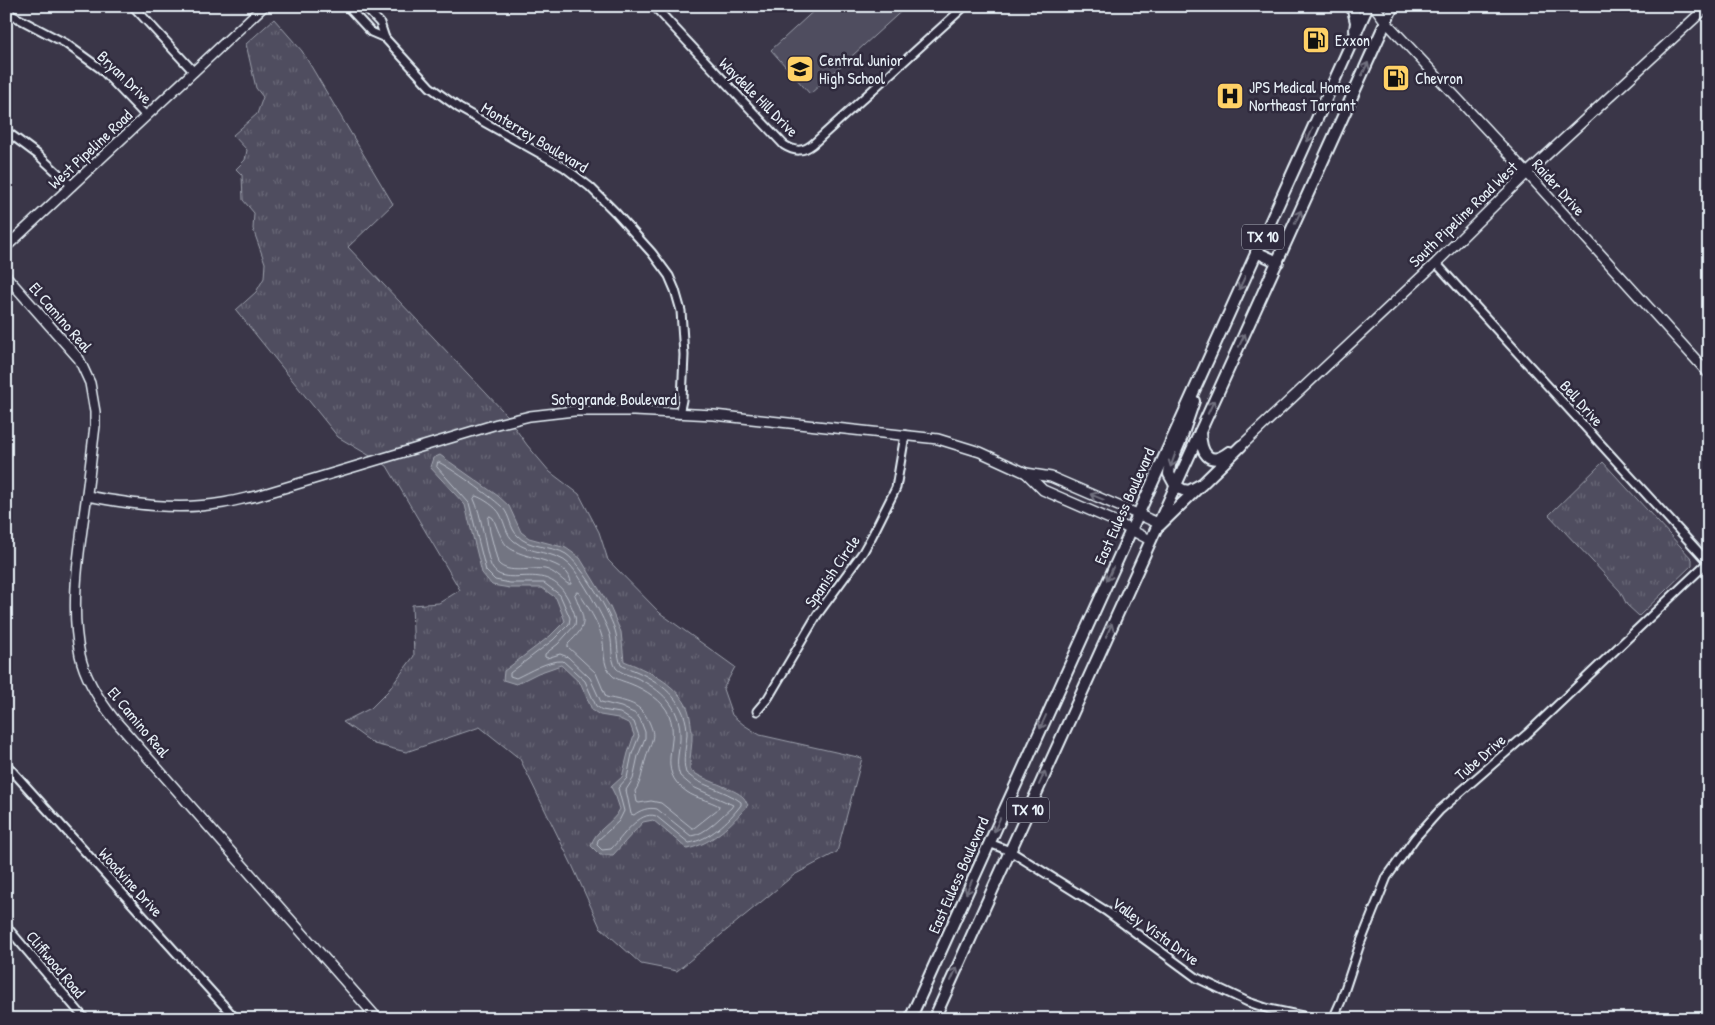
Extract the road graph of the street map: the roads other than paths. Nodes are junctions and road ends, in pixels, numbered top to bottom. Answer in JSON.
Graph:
{"nodes":[{"id":1,"x":133,"y":6,"type":"edge"},
{"id":2,"x":264,"y":6,"type":"edge"},
{"id":3,"x":347,"y":6,"type":"edge"},
{"id":4,"x":364,"y":6,"type":"edge"},
{"id":5,"x":654,"y":6,"type":"edge"},
{"id":6,"x":965,"y":6,"type":"edge"},
{"id":7,"x":1352,"y":6,"type":"edge"},
{"id":8,"x":1393,"y":6,"type":"edge"},
{"id":9,"x":1708,"y":6,"type":"edge"},
{"id":10,"x":1368,"y":7,"type":"edge"},
{"id":11,"x":6,"y":12,"type":"edge"},
{"id":12,"x":1386,"y":22,"type":"junction"},
{"id":13,"x":1355,"y":35,"type":"junction"},
{"id":14,"x":385,"y":38,"type":"junction"},
{"id":15,"x":194,"y":72,"type":"junction"},
{"id":16,"x":146,"y":116,"type":"junction"},
{"id":17,"x":6,"y":131,"type":"edge"},
{"id":18,"x":1527,"y":173,"type":"junction"},
{"id":19,"x":72,"y":186,"type":"junction"},
{"id":20,"x":6,"y":247,"type":"edge"},
{"id":21,"x":1256,"y":252,"type":"junction"},
{"id":22,"x":1278,"y":262,"type":"junction"},
{"id":23,"x":1436,"y":262,"type":"junction"},
{"id":24,"x":6,"y":276,"type":"edge"},
{"id":25,"x":1709,"y":374,"type":"edge"},
{"id":26,"x":1198,"y":380,"type":"junction"},
{"id":27,"x":679,"y":414,"type":"junction"},
{"id":28,"x":1200,"y":432,"type":"junction"},
{"id":29,"x":905,"y":435,"type":"junction"},
{"id":30,"x":1241,"y":446,"type":"junction"},
{"id":31,"x":1026,"y":473,"type":"junction"},
{"id":32,"x":1202,"y":484,"type":"junction"},
{"id":33,"x":1175,"y":485,"type":"junction"},
{"id":34,"x":86,"y":496,"type":"junction"},
{"id":35,"x":1137,"y":514,"type":"junction"},
{"id":36,"x":1130,"y":529,"type":"junction"},
{"id":37,"x":1154,"y":531,"type":"junction"},
{"id":38,"x":1708,"y":561,"type":"edge"},
{"id":39,"x":757,"y":711,"type":"dead end"},
{"id":40,"x":6,"y":764,"type":"edge"},
{"id":41,"x":989,"y":843,"type":"junction"},
{"id":42,"x":1010,"y":851,"type":"junction"},
{"id":43,"x":6,"y":926,"type":"edge"},
{"id":44,"x":1334,"y":1018,"type":"edge"},
{"id":45,"x":85,"y":1019,"type":"edge"},
{"id":46,"x":236,"y":1019,"type":"edge"},
{"id":47,"x":378,"y":1019,"type":"edge"},
{"id":48,"x":910,"y":1019,"type":"edge"},
{"id":49,"x":934,"y":1019,"type":"edge"},
{"id":50,"x":1317,"y":1019,"type":"edge"}],
"edges":[{"from":1,"to":15,"type":"street"},
{"from":2,"to":15,"type":"street","name":"West Pipeline Road"},
{"from":3,"to":14,"type":"street","name":"Monterrey Boulevard"},
{"from":4,"to":14,"type":"street","name":"Monterrey Boulevard"},
{"from":5,"to":6,"type":"street","name":"Waydelle Hill Drive"},
{"from":7,"to":13,"type":"main road"},
{"from":8,"to":12,"type":"main road","number":"TX 10"},
{"from":9,"to":18,"type":"street","name":"South Pipeline Road West"},
{"from":10,"to":12,"type":"street","name":"Raider Drive"},
{"from":10,"to":13,"type":"main road","name":"East Euless Boulevard","number":"TX 10"},
{"from":11,"to":16,"type":"street","name":"Bryan Drive"},
{"from":12,"to":18,"type":"street","name":"Raider Drive"},
{"from":22,"to":12,"type":"main road","number":"TX 10","one_way":true},
{"from":13,"to":21,"type":"main road","name":"East Euless Boulevard","number":"TX 10","one_way":true},
{"from":14,"to":27,"type":"street","name":"Monterrey Boulevard"},
{"from":15,"to":16,"type":"street","name":"West Pipeline Road"},
{"from":16,"to":19,"type":"street","name":"West Pipeline Road"},
{"from":17,"to":19,"type":"street"},
{"from":18,"to":23,"type":"street","name":"South Pipeline Road West"},
{"from":18,"to":25,"type":"street","name":"Raider Drive"},
{"from":19,"to":20,"type":"street","name":"West Pipeline Road"},
{"from":21,"to":22,"type":"main road"},
{"from":21,"to":26,"type":"main road","name":"East Euless Boulevard","number":"TX 10","one_way":true},
{"from":28,"to":22,"type":"main road","number":"TX 10","one_way":true},
{"from":23,"to":30,"type":"street","name":"South Pipeline Road West"},
{"from":23,"to":38,"type":"street","name":"Bell Drive"},
{"from":24,"to":34,"type":"street","name":"El Camino Real"},
{"from":26,"to":33,"type":"main road","one_way":true},
{"from":26,"to":35,"type":"main road","name":"East Euless Boulevard","number":"TX 10"},
{"from":27,"to":29,"type":"street","name":"Sotogrande Boulevard"},
{"from":27,"to":34,"type":"street","name":"Sotogrande Boulevard"},
{"from":28,"to":30,"type":"main road"},
{"from":28,"to":33,"type":"main road","number":"TX 10"},
{"from":29,"to":31,"type":"street","name":"Sotogrande Boulevard"},
{"from":29,"to":39,"type":"street","name":"Spanish Circle"},
{"from":30,"to":32,"type":"main road"},
{"from":35,"to":31,"type":"street","name":"Sotogrande Boulevard","one_way":true},
{"from":31,"to":36,"type":"street","name":"Sotogrande Boulevard"},
{"from":32,"to":33,"type":"main road"},
{"from":32,"to":37,"type":"main road"},
{"from":33,"to":37,"type":"main road","number":"TX 10"},
{"from":34,"to":47,"type":"street","name":"El Camino Real"},
{"from":35,"to":36,"type":"main road","name":"East Euless Boulevard","number":"TX 10"},
{"from":35,"to":37,"type":"street","name":"Sotogrande Boulevard"},
{"from":36,"to":37,"type":"street","name":"Sotogrande Boulevard"},
{"from":36,"to":41,"type":"main road","name":"East Euless Boulevard","number":"TX 10","one_way":true},
{"from":42,"to":37,"type":"main road","number":"TX 10","one_way":true},
{"from":38,"to":44,"type":"street","name":"Tube Drive"},
{"from":40,"to":46,"type":"street","name":"Woodvine Drive"},
{"from":41,"to":42,"type":"street","name":"Valley Vista Drive"},
{"from":41,"to":48,"type":"main road","name":"East Euless Boulevard","number":"TX 10","one_way":true},
{"from":49,"to":42,"type":"main road","number":"TX 10","one_way":true},
{"from":42,"to":50,"type":"street","name":"Valley Vista Drive"},
{"from":43,"to":45,"type":"street","name":"Cliffwood Road"}]}
